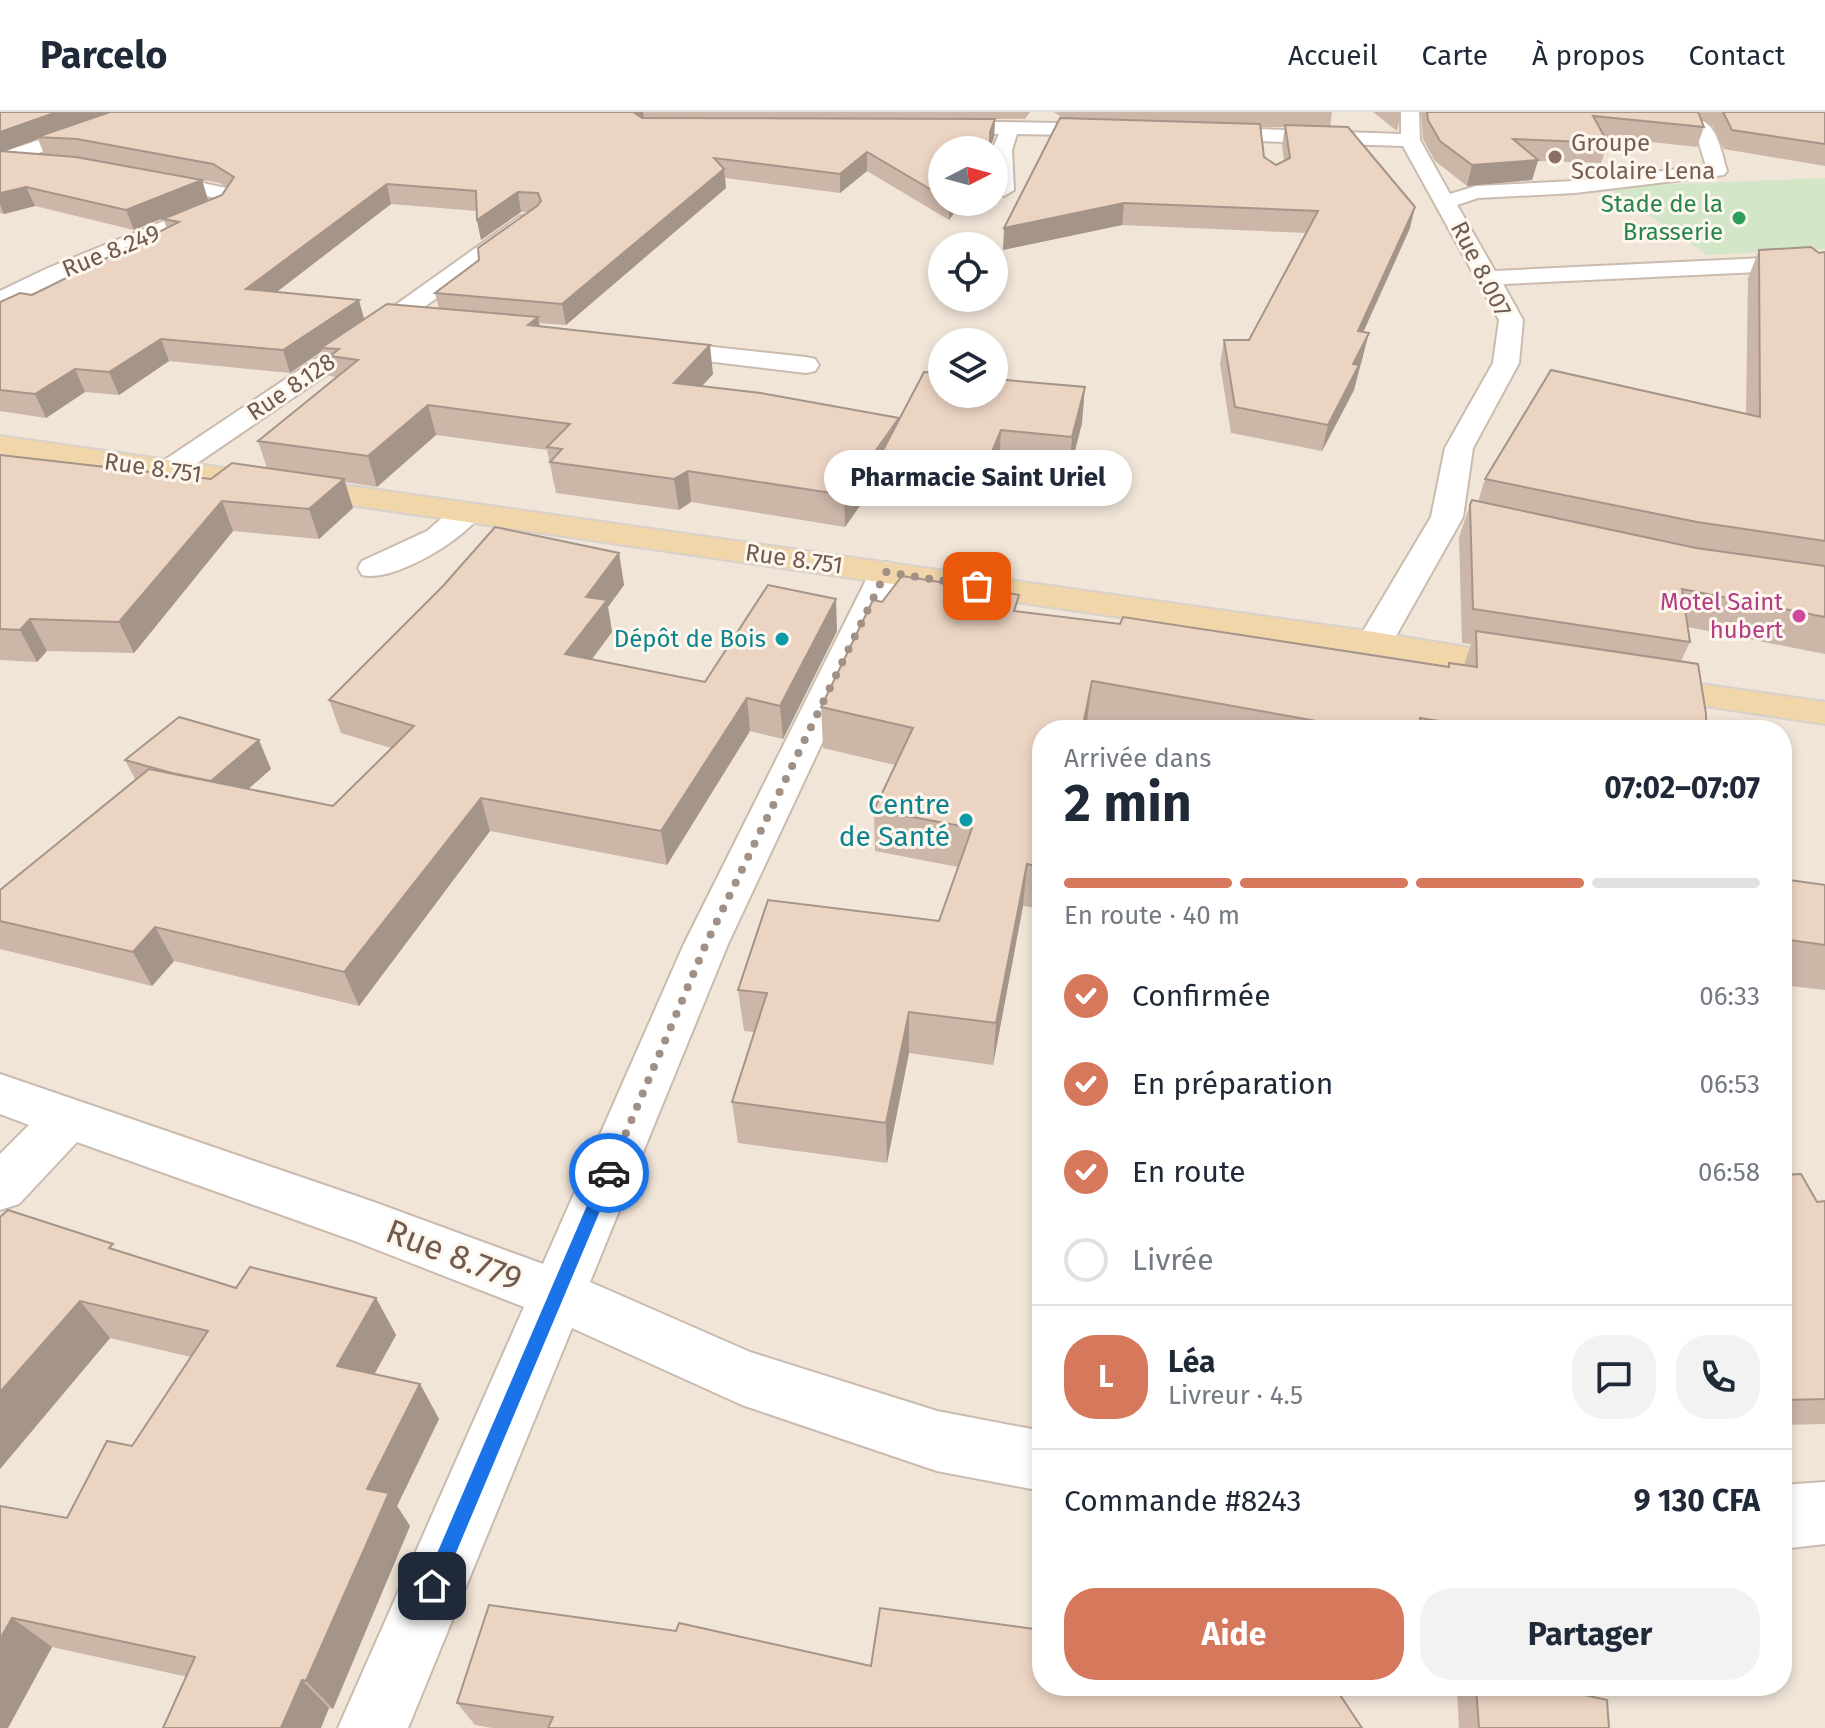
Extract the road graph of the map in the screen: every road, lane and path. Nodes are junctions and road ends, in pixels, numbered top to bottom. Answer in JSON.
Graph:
{"nodes":[{"id":1,"x":1410,"y":112,"type":"edge"},
{"id":2,"x":128,"y":113,"type":"edge"},
{"id":3,"x":1700,"y":126,"type":"edge"},
{"id":4,"x":914,"y":127,"type":"edge"},
{"id":5,"x":1010,"y":128,"type":"junction"},
{"id":6,"x":1133,"y":130,"type":"edge"},
{"id":7,"x":1178,"y":132,"type":"edge"},
{"id":8,"x":1007,"y":136,"type":"edge"},
{"id":9,"x":1268,"y":137,"type":"junction"},
{"id":10,"x":1410,"y":140,"type":"junction"},
{"id":11,"x":0,"y":160,"type":"edge"},
{"id":12,"x":1270,"y":161,"type":"edge"},
{"id":13,"x":56,"y":164,"type":"edge"},
{"id":14,"x":123,"y":173,"type":"edge"},
{"id":15,"x":1446,"y":202,"type":"junction"},
{"id":16,"x":531,"y":219,"type":"edge"},
{"id":17,"x":1825,"y":262,"type":"edge"},
{"id":18,"x":1488,"y":278,"type":"junction"},
{"id":19,"x":0,"y":300,"type":"edge"},
{"id":20,"x":389,"y":321,"type":"junction"},
{"id":21,"x":425,"y":323,"type":"edge"},
{"id":22,"x":621,"y":344,"type":"edge"},
{"id":23,"x":806,"y":365,"type":"dead end"},
{"id":24,"x":0,"y":445,"type":"edge"},
{"id":25,"x":167,"y":471,"type":"junction"},
{"id":26,"x":468,"y":512,"type":"junction"},
{"id":27,"x":374,"y":568,"type":"dead end"},
{"id":28,"x":886,"y":572,"type":"junction"},
{"id":29,"x":1374,"y":643,"type":"junction"},
{"id":30,"x":1560,"y":674,"type":"edge"},
{"id":31,"x":1605,"y":681,"type":"edge"},
{"id":32,"x":1825,"y":713,"type":"edge"},
{"id":33,"x":0,"y":1094,"type":"edge"},
{"id":34,"x":67,"y":1119,"type":"junction"},
{"id":35,"x":0,"y":1188,"type":"edge"},
{"id":36,"x":557,"y":1294,"type":"junction"},
{"id":37,"x":1032,"y":1459,"type":"edge"},
{"id":38,"x":1825,"y":1513,"type":"edge"},
{"id":39,"x":1792,"y":1516,"type":"edge"},
{"id":40,"x":373,"y":1728,"type":"edge"}],
"edges":[{"from":1,"to":10,"type":"street"},
{"from":2,"to":11,"type":"street"},
{"from":3,"to":15,"type":"street"},
{"from":4,"to":5,"type":"street"},
{"from":5,"to":6,"type":"street"},
{"from":5,"to":8,"type":"street"},
{"from":7,"to":9,"type":"street"},
{"from":9,"to":10,"type":"street"},
{"from":9,"to":12,"type":"street"},
{"from":10,"to":15,"type":"street","name":"Rue 8.007"},
{"from":11,"to":13,"type":"street"},
{"from":14,"to":19,"type":"street","name":"Rue 8.249"},
{"from":15,"to":18,"type":"street","name":"Rue 8.007"},
{"from":16,"to":20,"type":"street","name":"Rue 8.128"},
{"from":17,"to":18,"type":"street"},
{"from":18,"to":29,"type":"street","name":"Rue 8.007"},
{"from":20,"to":21,"type":"street"},
{"from":20,"to":25,"type":"street","name":"Rue 8.128"},
{"from":22,"to":23,"type":"street"},
{"from":24,"to":25,"type":"main road","name":"Rue 8.751"},
{"from":25,"to":26,"type":"main road","name":"Rue 8.751"},
{"from":26,"to":27,"type":"street"},
{"from":26,"to":28,"type":"main road","name":"Rue 8.751"},
{"from":28,"to":29,"type":"main road","name":"Rue 8.751"},
{"from":28,"to":36,"type":"street"},
{"from":29,"to":30,"type":"main road","name":"Rue 8.751"},
{"from":31,"to":32,"type":"main road"},
{"from":33,"to":34,"type":"street","name":"Rue 8.779"},
{"from":34,"to":35,"type":"street"},
{"from":34,"to":36,"type":"street","name":"Rue 8.779"},
{"from":36,"to":37,"type":"street","name":"Rue 8.779"},
{"from":36,"to":40,"type":"street"},
{"from":38,"to":39,"type":"street"}]}
